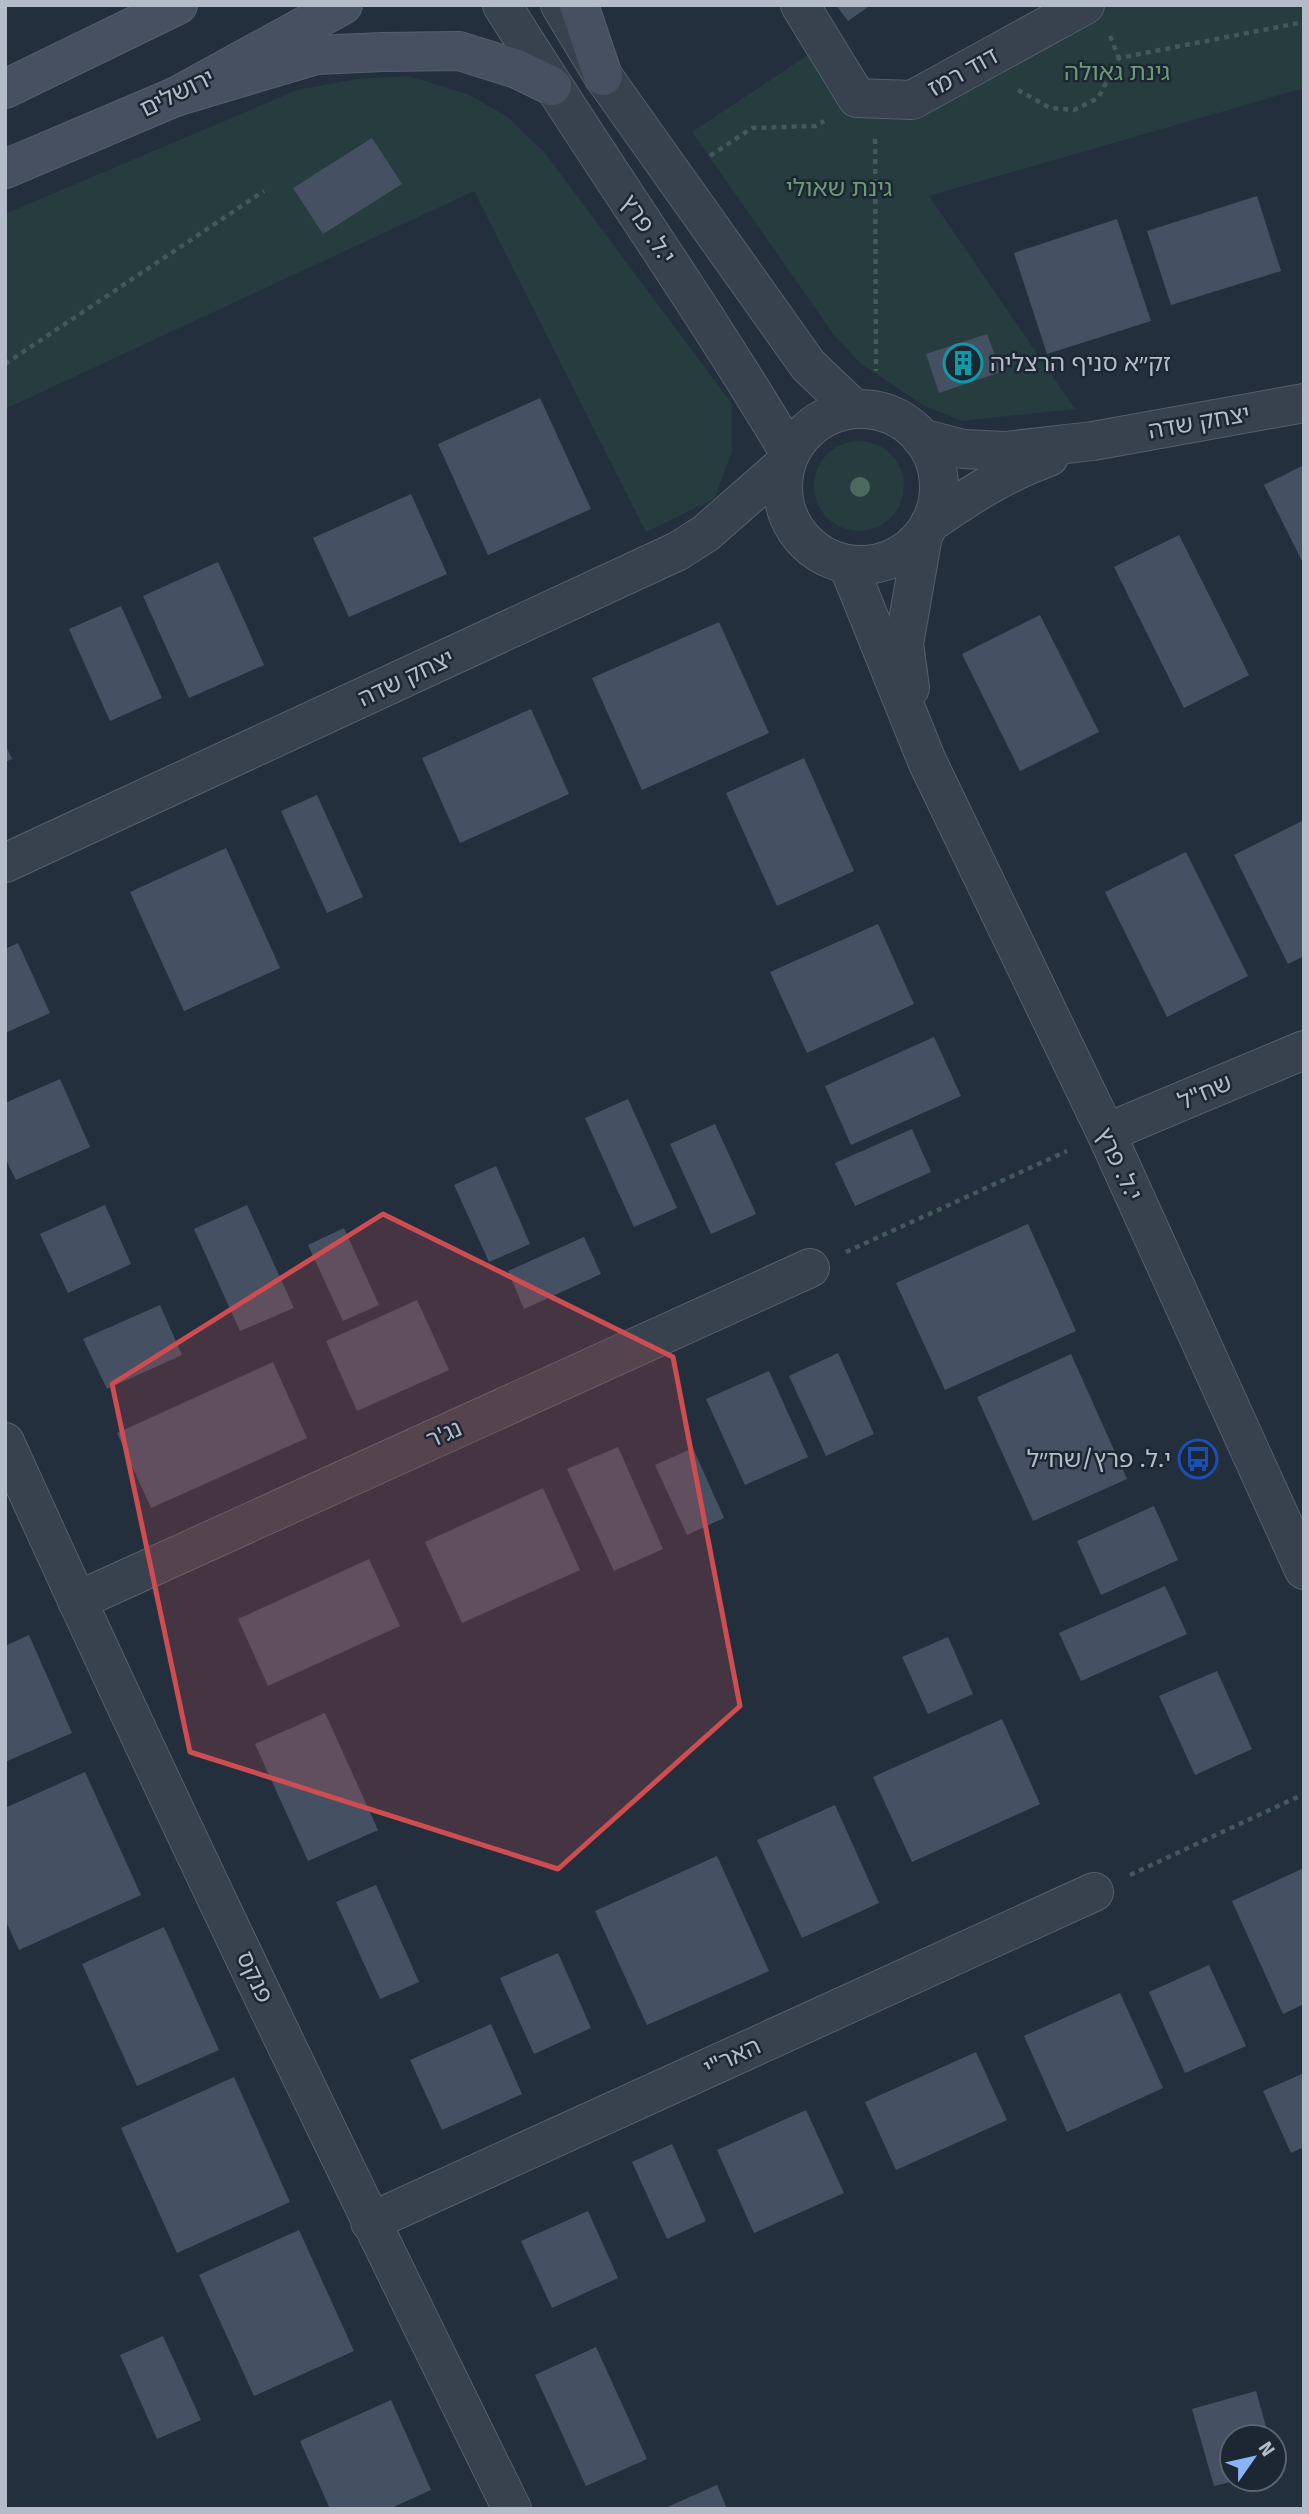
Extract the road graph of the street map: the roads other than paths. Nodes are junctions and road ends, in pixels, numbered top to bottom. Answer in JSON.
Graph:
{"nodes":[{"id":1,"x":178,"y":5,"type":"edge"},
{"id":2,"x":343,"y":5,"type":"edge"},
{"id":3,"x":502,"y":5,"type":"edge"},
{"id":4,"x":560,"y":5,"type":"edge"},
{"id":5,"x":579,"y":5,"type":"edge"},
{"id":6,"x":800,"y":5,"type":"edge"},
{"id":7,"x":1085,"y":5,"type":"edge"},
{"id":8,"x":603,"y":76,"type":"junction"},
{"id":9,"x":552,"y":86,"type":"junction"},
{"id":10,"x":5,"y":89,"type":"edge"},
{"id":11,"x":175,"y":97,"type":"junction"},
{"id":12,"x":5,"y":169,"type":"edge"},
{"id":13,"x":865,"y":395,"type":"junction"},
{"id":14,"x":1304,"y":403,"type":"edge"},
{"id":15,"x":921,"y":438,"type":"junction"},
{"id":16,"x":1093,"y":441,"type":"junction"},
{"id":17,"x":788,"y":458,"type":"junction"},
{"id":18,"x":927,"y":529,"type":"junction"},
{"id":19,"x":848,"y":565,"type":"junction"},
{"id":20,"x":927,"y":761,"type":"junction"},
{"id":21,"x":5,"y":863,"type":"edge"},
{"id":22,"x":1304,"y":1050,"type":"edge"},
{"id":23,"x":1106,"y":1133,"type":"junction"},
{"id":24,"x":810,"y":1268,"type":"road end"},
{"id":25,"x":5,"y":1442,"type":"edge"},
{"id":26,"x":1304,"y":1570,"type":"edge"},
{"id":27,"x":77,"y":1601,"type":"junction"},
{"id":28,"x":1094,"y":1892,"type":"road end"},
{"id":29,"x":370,"y":2222,"type":"junction"},
{"id":30,"x":512,"y":2509,"type":"edge"}],
"edges":[{"from":1,"to":10,"type":"main road"},
{"from":2,"to":11,"type":"main road","name":"ירושלים"},
{"from":3,"to":9,"type":"street","name":"י.ל. פרץ"},
{"from":4,"to":8,"type":"street","name":"י.ל. פרץ"},
{"from":5,"to":8,"type":"main road"},
{"from":6,"to":7,"type":"street","name":"דוד רמז"},
{"from":8,"to":13,"type":"street","name":"י.ל. פרץ"},
{"from":9,"to":11,"type":"main road"},
{"from":9,"to":17,"type":"street","name":"י.ל. פרץ"},
{"from":11,"to":12,"type":"main road","name":"ירושלים"},
{"from":13,"to":15,"type":"street"},
{"from":13,"to":17,"type":"street"},
{"from":14,"to":16,"type":"street","name":"יצחק שדה"},
{"from":15,"to":16,"type":"street","name":"יצחק שדה"},
{"from":15,"to":18,"type":"street"},
{"from":16,"to":18,"type":"street","name":"יצחק שדה"},
{"from":17,"to":19,"type":"street"},
{"from":17,"to":21,"type":"street","name":"יצחק שדה"},
{"from":18,"to":19,"type":"street"},
{"from":18,"to":20,"type":"street","name":"י.ל. פרץ"},
{"from":19,"to":20,"type":"street","name":"י.ל. פרץ"},
{"from":20,"to":23,"type":"street","name":"י.ל. פרץ"},
{"from":22,"to":23,"type":"street","name":"שח\"ל"},
{"from":23,"to":26,"type":"street","name":"י.ל. פרץ"},
{"from":24,"to":27,"type":"street","name":"נג'ר"},
{"from":25,"to":27,"type":"street","name":"פנקס"},
{"from":27,"to":29,"type":"street","name":"פנקס"},
{"from":28,"to":29,"type":"street","name":"האר\"י"},
{"from":29,"to":30,"type":"street","name":"פנקס"}]}
